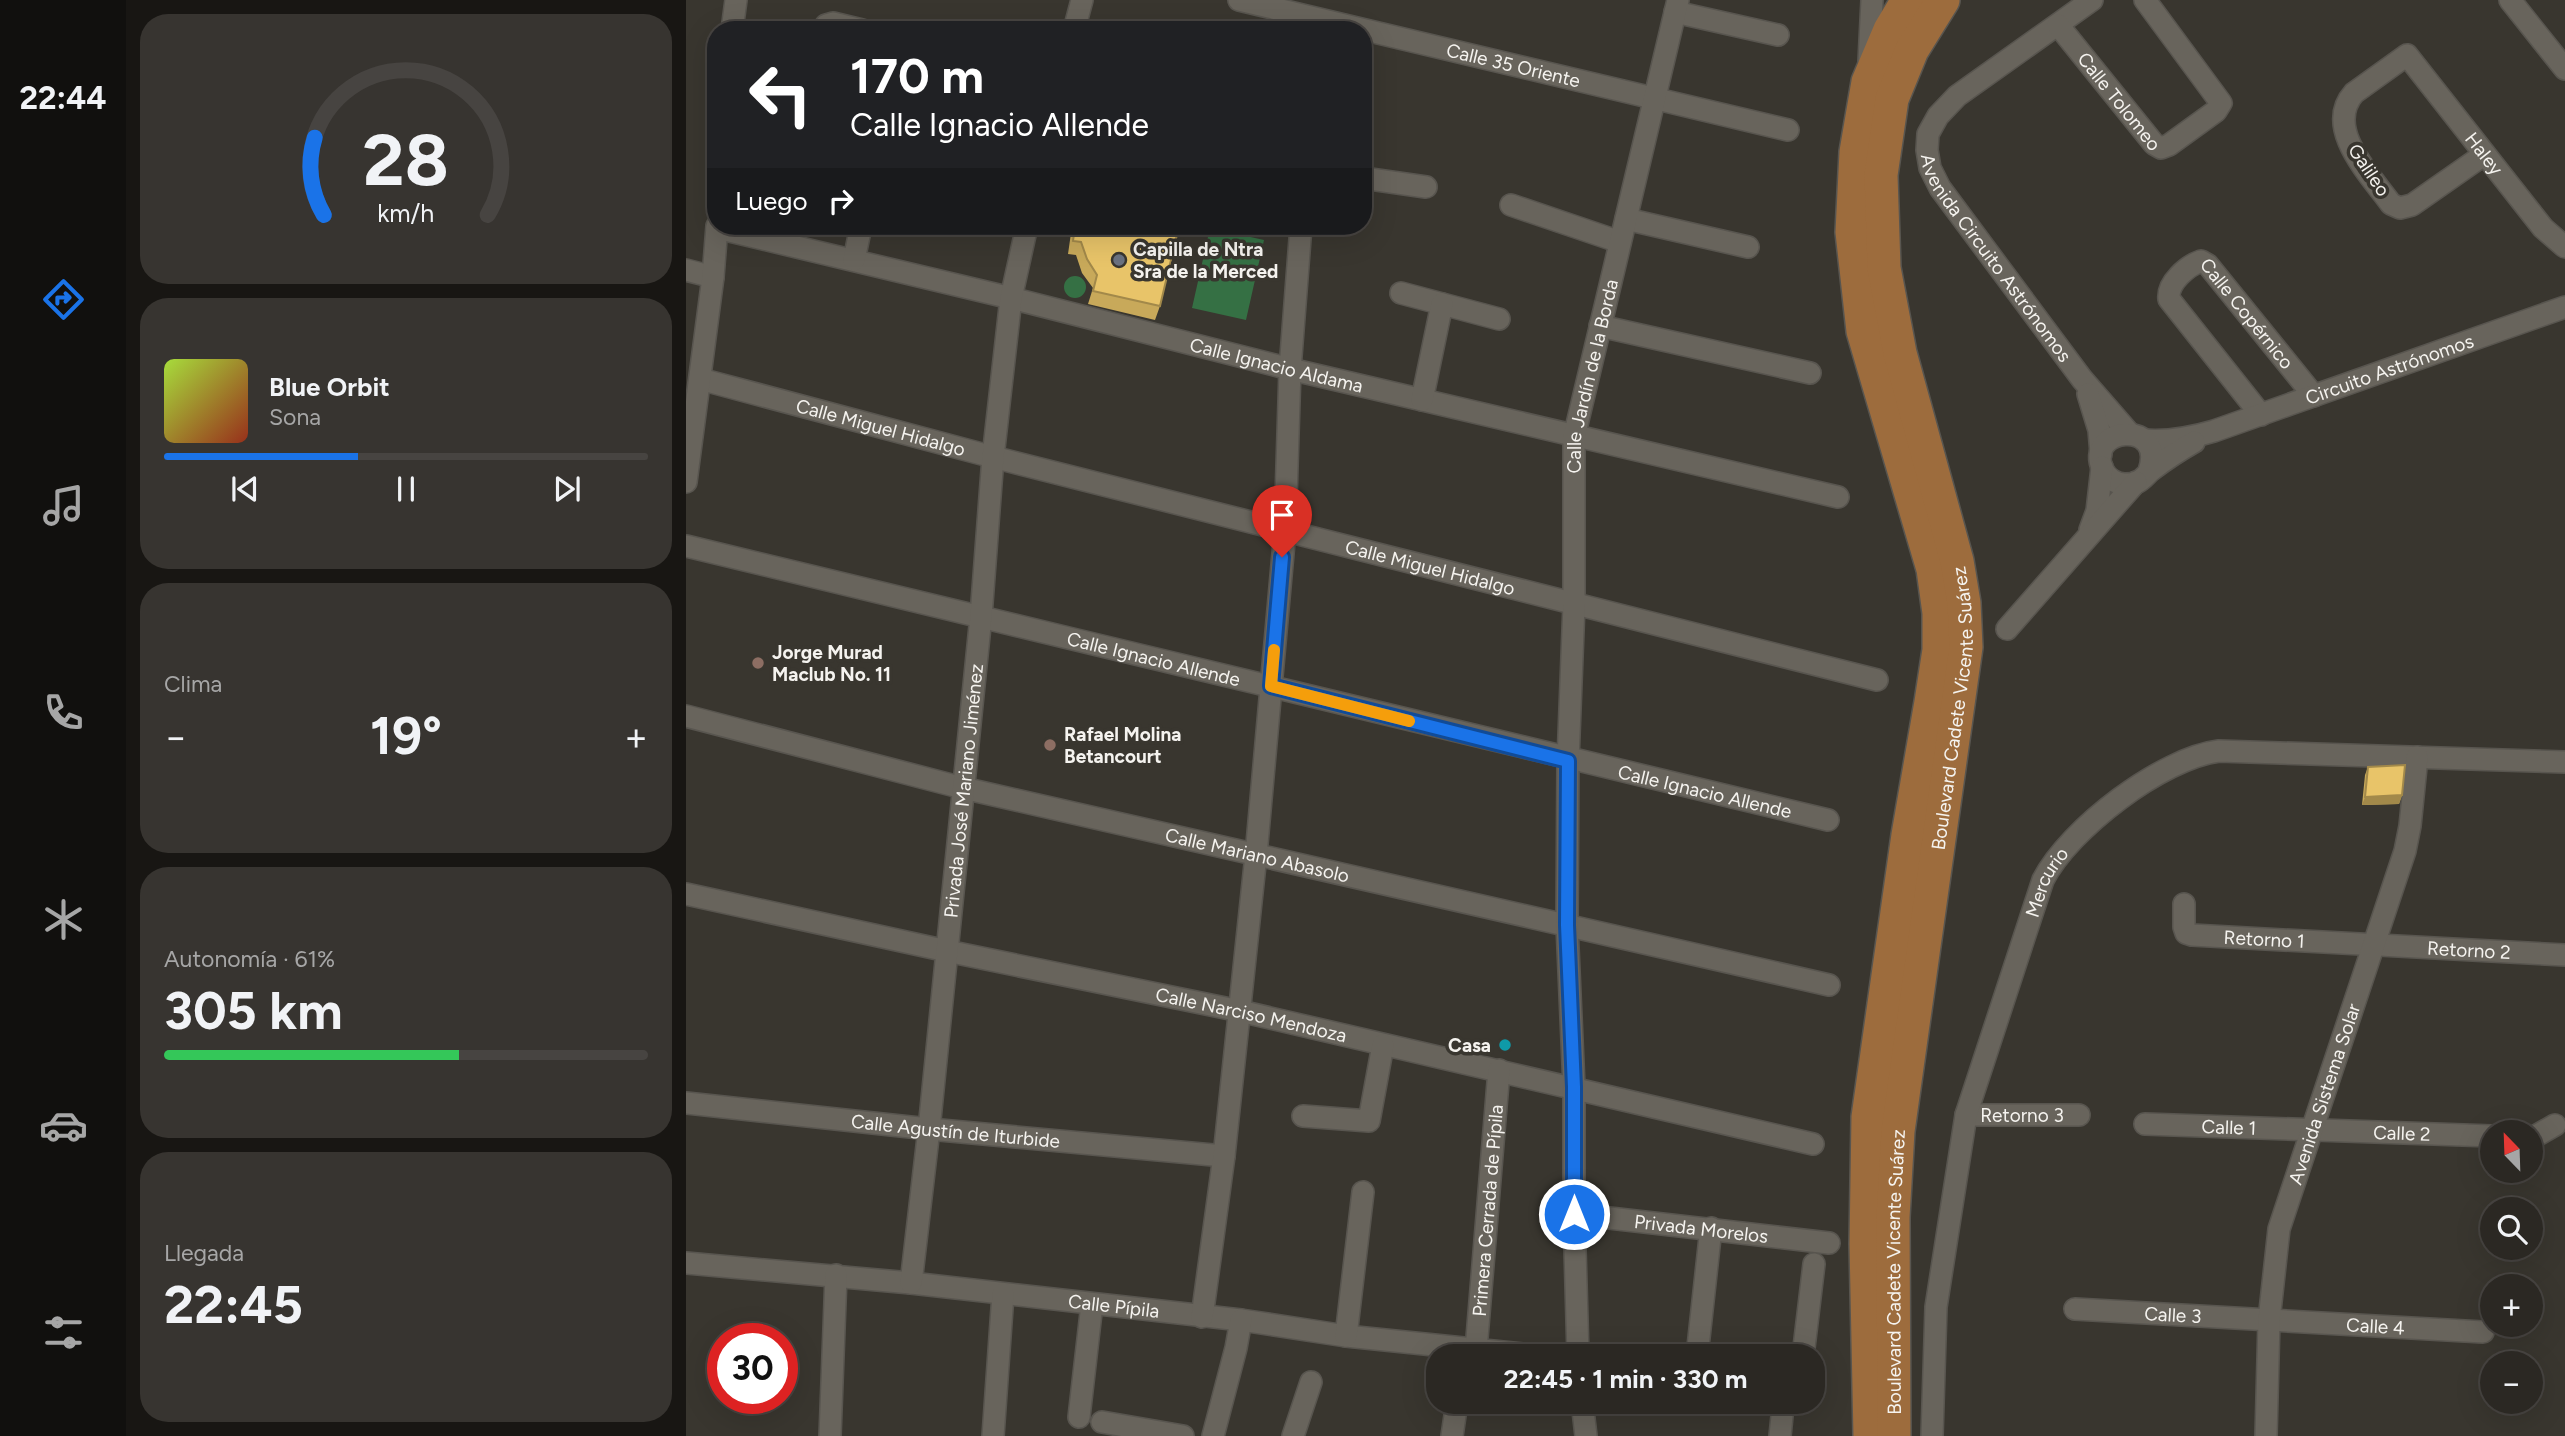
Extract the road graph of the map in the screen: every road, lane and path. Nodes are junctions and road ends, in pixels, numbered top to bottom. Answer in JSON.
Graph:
{"nodes":[{"id":1,"x":736,"y":0,"type":"edge"},
{"id":2,"x":1082,"y":0,"type":"edge"},
{"id":3,"x":1239,"y":0,"type":"edge"},
{"id":4,"x":1872,"y":0,"type":"edge"},
{"id":5,"x":1908,"y":0,"type":"edge"},
{"id":6,"x":1943,"y":0,"type":"edge"},
{"id":7,"x":2092,"y":0,"type":"edge"},
{"id":8,"x":2145,"y":0,"type":"edge"},
{"id":9,"x":2510,"y":0,"type":"edge"},
{"id":10,"x":1677,"y":6,"type":"edge"},
{"id":11,"x":1323,"y":17,"type":"edge"},
{"id":12,"x":738,"y":21,"type":"edge"},
{"id":13,"x":1076,"y":21,"type":"edge"},
{"id":14,"x":2058,"y":24,"type":"junction"},
{"id":15,"x":1372,"y":29,"type":"edge"},
{"id":16,"x":1778,"y":36,"type":"dead end"},
{"id":17,"x":2407,"y":55,"type":"joint"},
{"id":18,"x":2565,"y":69,"type":"edge"},
{"id":19,"x":1868,"y":82,"type":"junction"},
{"id":20,"x":1655,"y":99,"type":"junction"},
{"id":21,"x":1788,"y":130,"type":"dead end"},
{"id":22,"x":2485,"y":153,"type":"junction"},
{"id":23,"x":1372,"y":179,"type":"edge"},
{"id":24,"x":1426,"y":187,"type":"dead end"},
{"id":25,"x":1511,"y":205,"type":"dead end"},
{"id":26,"x":1626,"y":219,"type":"junction"},
{"id":27,"x":716,"y":235,"type":"edge"},
{"id":28,"x":750,"y":235,"type":"edge"},
{"id":29,"x":859,"y":235,"type":"edge"},
{"id":30,"x":1025,"y":235,"type":"edge"},
{"id":31,"x":1300,"y":235,"type":"edge"},
{"id":32,"x":1620,"y":242,"type":"junction"},
{"id":33,"x":1748,"y":247,"type":"dead end"},
{"id":34,"x":2565,"y":247,"type":"edge"},
{"id":35,"x":854,"y":260,"type":"junction"},
{"id":36,"x":686,"y":270,"type":"edge"},
{"id":37,"x":713,"y":277,"type":"junction"},
{"id":38,"x":1401,"y":293,"type":"dead end"},
{"id":39,"x":1011,"y":298,"type":"junction"},
{"id":40,"x":1442,"y":304,"type":"junction"},
{"id":41,"x":2565,"y":307,"type":"edge"},
{"id":42,"x":1499,"y":319,"type":"dead end"},
{"id":43,"x":1600,"y":326,"type":"junction"},
{"id":44,"x":1290,"y":369,"type":"junction"},
{"id":45,"x":1811,"y":373,"type":"dead end"},
{"id":46,"x":700,"y":379,"type":"junction"},
{"id":47,"x":2082,"y":379,"type":"junction"},
{"id":48,"x":2314,"y":396,"type":"junction"},
{"id":49,"x":1422,"y":400,"type":"junction"},
{"id":50,"x":2261,"y":415,"type":"junction"},
{"id":51,"x":2214,"y":431,"type":"junction"},
{"id":52,"x":1574,"y":437,"type":"junction"},
{"id":53,"x":2136,"y":437,"type":"junction"},
{"id":54,"x":993,"y":457,"type":"junction"},
{"id":55,"x":2101,"y":460,"type":"junction"},
{"id":56,"x":2143,"y":477,"type":"junction"},
{"id":57,"x":686,"y":482,"type":"edge"},
{"id":58,"x":1838,"y":497,"type":"dead end"},
{"id":59,"x":1284,"y":531,"type":"junction"},
{"id":60,"x":2087,"y":538,"type":"junction"},
{"id":61,"x":686,"y":546,"type":"edge"},
{"id":62,"x":1574,"y":604,"type":"junction"},
{"id":63,"x":981,"y":616,"type":"junction"},
{"id":64,"x":2007,"y":629,"type":"dead end"},
{"id":65,"x":1877,"y":680,"type":"dead end"},
{"id":66,"x":1271,"y":686,"type":"junction"},
{"id":67,"x":686,"y":716,"type":"edge"},
{"id":68,"x":2417,"y":757,"type":"junction"},
{"id":69,"x":1568,"y":761,"type":"junction"},
{"id":70,"x":2565,"y":762,"type":"edge"},
{"id":71,"x":963,"y":788,"type":"junction"},
{"id":72,"x":1828,"y":820,"type":"dead end"},
{"id":73,"x":1256,"y":855,"type":"junction"},
{"id":74,"x":686,"y":894,"type":"edge"},
{"id":75,"x":2185,"y":904,"type":"dead end"},
{"id":76,"x":1567,"y":925,"type":"junction"},
{"id":77,"x":2374,"y":944,"type":"junction"},
{"id":78,"x":947,"y":951,"type":"junction"},
{"id":79,"x":2565,"y":955,"type":"edge"},
{"id":80,"x":1829,"y":985,"type":"dead end"},
{"id":81,"x":1240,"y":1011,"type":"junction"},
{"id":82,"x":1382,"y":1045,"type":"junction"},
{"id":83,"x":1499,"y":1070,"type":"junction"},
{"id":84,"x":1574,"y":1087,"type":"junction"},
{"id":85,"x":686,"y":1103,"type":"edge"},
{"id":86,"x":1966,"y":1115,"type":"junction"},
{"id":87,"x":2079,"y":1115,"type":"dead end"},
{"id":88,"x":1303,"y":1116,"type":"dead end"},
{"id":89,"x":2145,"y":1124,"type":"dead end"},
{"id":90,"x":2555,"y":1125,"type":"dead end"},
{"id":91,"x":929,"y":1129,"type":"junction"},
{"id":92,"x":2312,"y":1130,"type":"junction"},
{"id":93,"x":2543,"y":1132,"type":"edge"},
{"id":94,"x":2480,"y":1136,"type":"edge"},
{"id":95,"x":1813,"y":1144,"type":"dead end"},
{"id":96,"x":1224,"y":1156,"type":"junction"},
{"id":97,"x":1363,"y":1192,"type":"dead end"},
{"id":98,"x":1574,"y":1214,"type":"junction"},
{"id":99,"x":1711,"y":1228,"type":"junction"},
{"id":100,"x":1829,"y":1243,"type":"dead end"},
{"id":101,"x":686,"y":1263,"type":"edge"},
{"id":102,"x":1814,"y":1264,"type":"dead end"},
{"id":103,"x":836,"y":1275,"type":"junction"},
{"id":104,"x":911,"y":1283,"type":"junction"},
{"id":105,"x":1003,"y":1294,"type":"junction"},
{"id":106,"x":1092,"y":1304,"type":"junction"},
{"id":107,"x":2075,"y":1309,"type":"dead end"},
{"id":108,"x":1202,"y":1317,"type":"junction"},
{"id":109,"x":1241,"y":1320,"type":"junction"},
{"id":110,"x":2269,"y":1320,"type":"junction"},
{"id":111,"x":2480,"y":1332,"type":"edge"},
{"id":112,"x":1346,"y":1336,"type":"junction"},
{"id":113,"x":1476,"y":1344,"type":"edge"},
{"id":114,"x":1578,"y":1344,"type":"edge"},
{"id":115,"x":1698,"y":1344,"type":"edge"},
{"id":116,"x":1804,"y":1344,"type":"edge"},
{"id":117,"x":1426,"y":1345,"type":"edge"},
{"id":118,"x":1311,"y":1382,"type":"dead end"},
{"id":119,"x":1455,"y":1414,"type":"edge"},
{"id":120,"x":1583,"y":1414,"type":"edge"},
{"id":121,"x":1782,"y":1414,"type":"edge"},
{"id":122,"x":1079,"y":1417,"type":"dead end"},
{"id":123,"x":1102,"y":1422,"type":"dead end"},
{"id":124,"x":830,"y":1436,"type":"edge"},
{"id":125,"x":993,"y":1436,"type":"edge"},
{"id":126,"x":1183,"y":1436,"type":"edge"},
{"id":127,"x":1213,"y":1436,"type":"edge"},
{"id":128,"x":1293,"y":1436,"type":"edge"},
{"id":129,"x":1452,"y":1436,"type":"edge"},
{"id":130,"x":1586,"y":1436,"type":"edge"},
{"id":131,"x":1780,"y":1436,"type":"edge"},
{"id":132,"x":1870,"y":1436,"type":"edge"},
{"id":133,"x":1894,"y":1436,"type":"edge"},
{"id":134,"x":1932,"y":1436,"type":"edge"},
{"id":135,"x":2266,"y":1436,"type":"edge"}],
"edges":[{"from":1,"to":12,"type":"street"},
{"from":2,"to":13,"type":"street"},
{"from":3,"to":11,"type":"street","name":"Calle 35 Oriente"},
{"from":4,"to":19,"type":"street"},
{"from":5,"to":19,"type":"main road","name":"Boulevard Cadete Vicente Suárez"},
{"from":6,"to":133,"type":"main road","name":"Boulevard Cadete Vicente Suárez"},
{"from":7,"to":14,"type":"street","name":"Avenida Circuito Astrónomos"},
{"from":8,"to":14,"type":"street","name":"Calle Tolomeo"},
{"from":9,"to":18,"type":"street"},
{"from":10,"to":16,"type":"street"},
{"from":10,"to":20,"type":"street","name":"Calle Jardín de la Borda"},
{"from":14,"to":47,"type":"street","name":"Avenida Circuito Astrónomos"},
{"from":15,"to":20,"type":"street","name":"Calle 35 Oriente"},
{"from":17,"to":22,"type":"street","name":"Haley"},
{"from":17,"to":22,"type":"street","name":"Galileo"},
{"from":19,"to":132,"type":"main road","name":"Boulevard Cadete Vicente Suárez"},
{"from":20,"to":21,"type":"street","name":"Calle 35 Oriente"},
{"from":20,"to":26,"type":"street","name":"Calle Jardín de la Borda"},
{"from":22,"to":34,"type":"street","name":"Haley"},
{"from":23,"to":24,"type":"street"},
{"from":25,"to":32,"type":"street"},
{"from":26,"to":32,"type":"street","name":"Calle Jardín de la Borda"},
{"from":26,"to":33,"type":"street"},
{"from":27,"to":37,"type":"street"},
{"from":28,"to":35,"type":"street","name":"Calle Ignacio Aldama"},
{"from":29,"to":35,"type":"street"},
{"from":30,"to":39,"type":"street","name":"Privada José Mariano Jiménez"},
{"from":31,"to":44,"type":"street"},
{"from":32,"to":43,"type":"street","name":"Calle Jardín de la Borda"},
{"from":35,"to":39,"type":"street","name":"Calle Ignacio Aldama"},
{"from":36,"to":37,"type":"street"},
{"from":37,"to":46,"type":"street"},
{"from":38,"to":40,"type":"street"},
{"from":39,"to":44,"type":"street","name":"Calle Ignacio Aldama"},
{"from":39,"to":54,"type":"street","name":"Privada José Mariano Jiménez"},
{"from":40,"to":42,"type":"street"},
{"from":40,"to":49,"type":"street"},
{"from":41,"to":48,"type":"street","name":"Circuito Astrónomos"},
{"from":43,"to":45,"type":"street"},
{"from":43,"to":52,"type":"street","name":"Calle Jardín de la Borda"},
{"from":44,"to":49,"type":"street","name":"Calle Ignacio Aldama"},
{"from":44,"to":59,"type":"street"},
{"from":46,"to":54,"type":"street","name":"Calle Miguel Hidalgo"},
{"from":46,"to":57,"type":"street"},
{"from":47,"to":53,"type":"street","name":"Avenida Circuito Astrónomos"},
{"from":47,"to":55,"type":"street","name":"Avenida Circuito Astrónomos"},
{"from":48,"to":50,"type":"street","name":"Circuito Astrónomos"},
{"from":48,"to":50,"type":"street","name":"Calle Copérnico"},
{"from":49,"to":52,"type":"street","name":"Calle Ignacio Aldama"},
{"from":50,"to":51,"type":"street","name":"Circuito Astrónomos"},
{"from":51,"to":53,"type":"street","name":"Circuito Astrónomos"},
{"from":51,"to":56,"type":"street","name":"Circuito Astrónomos"},
{"from":52,"to":58,"type":"street","name":"Calle Ignacio Aldama"},
{"from":52,"to":62,"type":"street","name":"Calle Jardín de la Borda"},
{"from":53,"to":55,"type":"street"},
{"from":53,"to":56,"type":"street"},
{"from":54,"to":59,"type":"street","name":"Calle Miguel Hidalgo"},
{"from":54,"to":63,"type":"street","name":"Privada José Mariano Jiménez"},
{"from":55,"to":56,"type":"street"},
{"from":55,"to":60,"type":"street","name":"Circuito Astrónomos"},
{"from":56,"to":60,"type":"street","name":"Circuito Astrónomos"},
{"from":59,"to":62,"type":"street","name":"Calle Miguel Hidalgo"},
{"from":59,"to":66,"type":"street"},
{"from":60,"to":64,"type":"street","name":"Circuito Astrónomos"},
{"from":61,"to":63,"type":"street","name":"Calle Ignacio Allende"},
{"from":62,"to":65,"type":"street","name":"Calle Miguel Hidalgo"},
{"from":62,"to":69,"type":"street","name":"Calle Jardín de la Borda"},
{"from":63,"to":66,"type":"street","name":"Calle Ignacio Allende"},
{"from":63,"to":71,"type":"street","name":"Privada José Mariano Jiménez"},
{"from":66,"to":69,"type":"street","name":"Calle Ignacio Allende"},
{"from":66,"to":73,"type":"street"},
{"from":67,"to":71,"type":"street","name":"Calle Mariano Abasolo"},
{"from":68,"to":70,"type":"street","name":"Mercurio"},
{"from":68,"to":77,"type":"street","name":"Avenida Sistema Solar"},
{"from":68,"to":86,"type":"street","name":"Mercurio"},
{"from":69,"to":72,"type":"street","name":"Calle Ignacio Allende"},
{"from":69,"to":76,"type":"street","name":"Calle Jardín de la Borda"},
{"from":71,"to":73,"type":"street","name":"Calle Mariano Abasolo"},
{"from":71,"to":78,"type":"street","name":"Privada José Mariano Jiménez"},
{"from":73,"to":76,"type":"street","name":"Calle Mariano Abasolo"},
{"from":73,"to":81,"type":"street"},
{"from":74,"to":78,"type":"street","name":"Calle Narciso Mendoza"},
{"from":75,"to":77,"type":"street","name":"Retorno 1"},
{"from":76,"to":80,"type":"street","name":"Calle Mariano Abasolo"},
{"from":76,"to":84,"type":"street","name":"Calle Jardín de la Borda"},
{"from":77,"to":79,"type":"street","name":"Retorno 2"},
{"from":77,"to":92,"type":"street","name":"Avenida Sistema Solar"},
{"from":78,"to":81,"type":"street","name":"Calle Narciso Mendoza"},
{"from":78,"to":91,"type":"street","name":"Privada José Mariano Jiménez"},
{"from":81,"to":82,"type":"street","name":"Calle Narciso Mendoza"},
{"from":81,"to":96,"type":"street"},
{"from":82,"to":83,"type":"street","name":"Calle Narciso Mendoza"},
{"from":82,"to":88,"type":"street"},
{"from":83,"to":84,"type":"street","name":"Calle Narciso Mendoza"},
{"from":83,"to":113,"type":"street","name":"Primera Cerrada de Pípila"},
{"from":84,"to":95,"type":"street","name":"Calle Narciso Mendoza"},
{"from":84,"to":98,"type":"street","name":"Calle Jardín de la Borda"},
{"from":85,"to":91,"type":"street","name":"Calle Agustín de Iturbide"},
{"from":86,"to":87,"type":"street","name":"Retorno 3"},
{"from":86,"to":134,"type":"street","name":"Mercurio"},
{"from":89,"to":92,"type":"street","name":"Calle 1"},
{"from":90,"to":93,"type":"street"},
{"from":91,"to":96,"type":"street","name":"Calle Agustín de Iturbide"},
{"from":91,"to":104,"type":"street","name":"Privada José Mariano Jiménez"},
{"from":92,"to":94,"type":"street","name":"Calle 2"},
{"from":92,"to":110,"type":"street","name":"Avenida Sistema Solar"},
{"from":96,"to":108,"type":"street"},
{"from":97,"to":112,"type":"street"},
{"from":98,"to":99,"type":"street","name":"Privada Morelos"},
{"from":98,"to":114,"type":"street","name":"Calle Jardín de la Borda"},
{"from":99,"to":100,"type":"street","name":"Privada Morelos"},
{"from":99,"to":115,"type":"street"},
{"from":101,"to":103,"type":"street","name":"Calle Pípila"},
{"from":102,"to":116,"type":"street"},
{"from":103,"to":104,"type":"street","name":"Calle Pípila"},
{"from":103,"to":124,"type":"street"},
{"from":104,"to":105,"type":"street","name":"Calle Pípila"},
{"from":105,"to":106,"type":"street","name":"Calle Pípila"},
{"from":105,"to":125,"type":"street"},
{"from":106,"to":108,"type":"street","name":"Calle Pípila"},
{"from":106,"to":122,"type":"street"},
{"from":107,"to":110,"type":"street","name":"Calle 3"},
{"from":108,"to":109,"type":"street","name":"Calle Pípila"},
{"from":109,"to":112,"type":"street","name":"Calle Pípila"},
{"from":109,"to":127,"type":"street"},
{"from":110,"to":111,"type":"street","name":"Calle 4"},
{"from":110,"to":135,"type":"street","name":"Avenida Sistema Solar"},
{"from":112,"to":117,"type":"street","name":"Calle Pípila"},
{"from":118,"to":128,"type":"street"},
{"from":119,"to":129,"type":"street"},
{"from":120,"to":130,"type":"street"},
{"from":121,"to":131,"type":"street"},
{"from":123,"to":126,"type":"street"}]}
